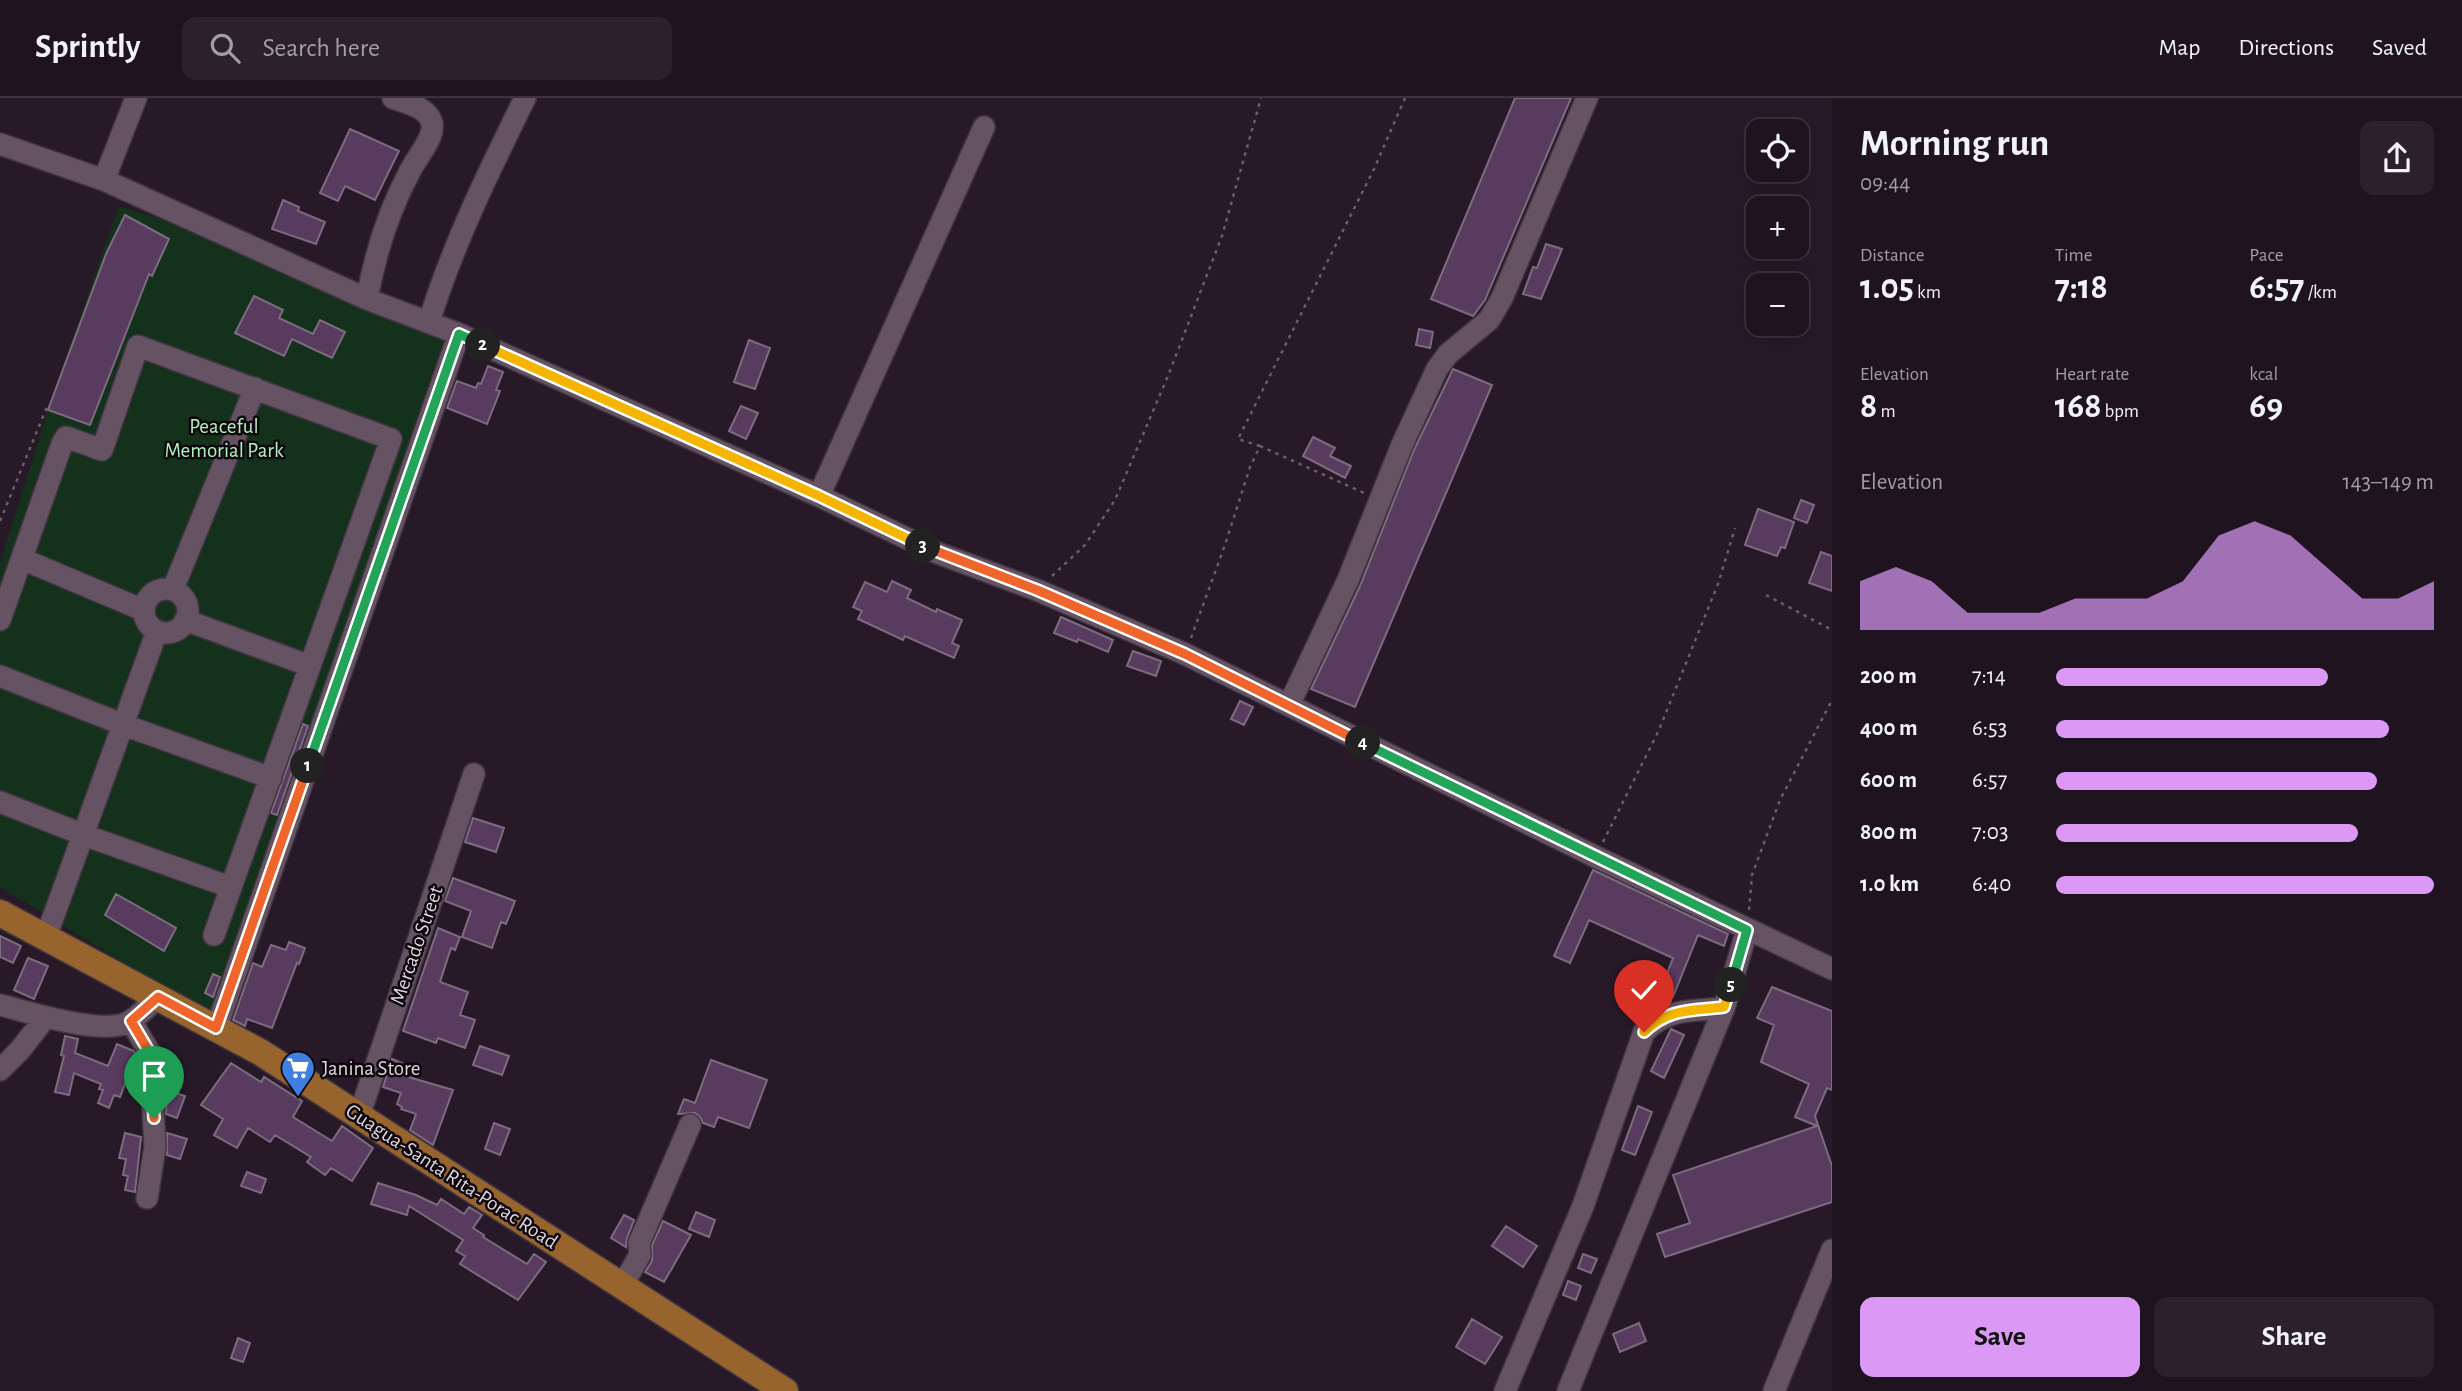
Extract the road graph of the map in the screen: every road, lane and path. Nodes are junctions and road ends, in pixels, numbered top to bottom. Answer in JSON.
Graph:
{"nodes":[{"id":1,"x":136,"y":98,"type":"edge"},
{"id":2,"x":393,"y":98,"type":"edge"},
{"id":3,"x":525,"y":98,"type":"edge"},
{"id":4,"x":1261,"y":98,"type":"edge"},
{"id":5,"x":1405,"y":98,"type":"edge"},
{"id":6,"x":1587,"y":98,"type":"edge"},
{"id":7,"x":984,"y":127,"type":"dead end"},
{"id":8,"x":0,"y":144,"type":"edge"},
{"id":9,"x":104,"y":180,"type":"junction"},
{"id":10,"x":367,"y":299,"type":"junction"},
{"id":11,"x":429,"y":322,"type":"junction"},
{"id":12,"x":459,"y":334,"type":"junction"},
{"id":13,"x":255,"y":388,"type":"junction"},
{"id":14,"x":47,"y":407,"type":"dead end"},
{"id":15,"x":1260,"y":446,"type":"junction"},
{"id":16,"x":819,"y":496,"type":"junction"},
{"id":17,"x":1380,"y":500,"type":"junction"},
{"id":18,"x":0,"y":521,"type":"edge"},
{"id":19,"x":1735,"y":528,"type":"dead end"},
{"id":20,"x":22,"y":559,"type":"junction"},
{"id":21,"x":173,"y":590,"type":"junction"},
{"id":22,"x":1037,"y":590,"type":"junction"},
{"id":23,"x":1766,"y":595,"type":"dead end"},
{"id":24,"x":143,"y":610,"type":"junction"},
{"id":25,"x":0,"y":620,"type":"edge"},
{"id":26,"x":185,"y":620,"type":"junction"},
{"id":27,"x":1832,"y":630,"type":"edge"},
{"id":28,"x":157,"y":631,"type":"junction"},
{"id":29,"x":1185,"y":654,"type":"junction"},
{"id":30,"x":310,"y":666,"type":"junction"},
{"id":31,"x":0,"y":676,"type":"edge"},
{"id":32,"x":1832,"y":700,"type":"edge"},
{"id":33,"x":1289,"y":705,"type":"junction"},
{"id":34,"x":124,"y":724,"type":"junction"},
{"id":35,"x":474,"y":774,"type":"dead end"},
{"id":36,"x":271,"y":778,"type":"junction"},
{"id":37,"x":0,"y":802,"type":"edge"},
{"id":38,"x":84,"y":835,"type":"junction"},
{"id":39,"x":1596,"y":857,"type":"junction"},
{"id":40,"x":230,"y":887,"type":"junction"},
{"id":41,"x":0,"y":913,"type":"edge"},
{"id":42,"x":1747,"y":930,"type":"junction"},
{"id":43,"x":214,"y":935,"type":"dead end"},
{"id":44,"x":46,"y":937,"type":"junction"},
{"id":45,"x":1832,"y":969,"type":"edge"},
{"id":46,"x":158,"y":997,"type":"junction"},
{"id":47,"x":0,"y":1005,"type":"edge"},
{"id":48,"x":1724,"y":1007,"type":"junction"},
{"id":49,"x":45,"y":1018,"type":"junction"},
{"id":50,"x":131,"y":1021,"type":"junction"},
{"id":51,"x":216,"y":1028,"type":"junction"},
{"id":52,"x":0,"y":1070,"type":"edge"},
{"id":53,"x":359,"y":1116,"type":"junction"},
{"id":54,"x":690,"y":1125,"type":"dead end"},
{"id":55,"x":147,"y":1198,"type":"dead end"},
{"id":56,"x":1832,"y":1250,"type":"edge"},
{"id":57,"x":622,"y":1286,"type":"junction"},
{"id":58,"x":785,"y":1391,"type":"edge"},
{"id":59,"x":1505,"y":1391,"type":"edge"},
{"id":60,"x":1568,"y":1391,"type":"edge"},
{"id":61,"x":1774,"y":1391,"type":"edge"}],
"edges":[{"from":1,"to":9,"type":"street"},
{"from":2,"to":10,"type":"street"},
{"from":3,"to":11,"type":"street"},
{"from":4,"to":22,"type":"path"},
{"from":5,"to":15,"type":"path"},
{"from":6,"to":17,"type":"street"},
{"from":7,"to":16,"type":"street"},
{"from":8,"to":9,"type":"street"},
{"from":9,"to":10,"type":"street"},
{"from":10,"to":11,"type":"street"},
{"from":11,"to":12,"type":"street"},
{"from":12,"to":16,"type":"street"},
{"from":12,"to":51,"type":"street"},
{"from":13,"to":20,"type":"street"},
{"from":13,"to":21,"type":"street"},
{"from":13,"to":30,"type":"street"},
{"from":14,"to":18,"type":"path"},
{"from":15,"to":17,"type":"path"},
{"from":15,"to":29,"type":"path"},
{"from":16,"to":22,"type":"street"},
{"from":17,"to":33,"type":"street"},
{"from":19,"to":39,"type":"path"},
{"from":20,"to":24,"type":"street"},
{"from":20,"to":25,"type":"street"},
{"from":21,"to":24,"type":"street"},
{"from":21,"to":26,"type":"street"},
{"from":22,"to":29,"type":"street"},
{"from":23,"to":27,"type":"path"},
{"from":24,"to":28,"type":"street"},
{"from":26,"to":28,"type":"street"},
{"from":26,"to":30,"type":"street"},
{"from":28,"to":34,"type":"street"},
{"from":29,"to":33,"type":"street"},
{"from":30,"to":36,"type":"street"},
{"from":31,"to":34,"type":"street"},
{"from":32,"to":42,"type":"path"},
{"from":33,"to":39,"type":"street"},
{"from":34,"to":36,"type":"street"},
{"from":34,"to":38,"type":"street"},
{"from":35,"to":53,"type":"street","name":"Mercado Street"},
{"from":36,"to":40,"type":"street"},
{"from":37,"to":38,"type":"street"},
{"from":38,"to":40,"type":"street"},
{"from":38,"to":44,"type":"street"},
{"from":39,"to":42,"type":"street"},
{"from":40,"to":43,"type":"street"},
{"from":41,"to":44,"type":"main road","name":"Guagua-Santa Rita-Porac Road"},
{"from":42,"to":45,"type":"street"},
{"from":42,"to":48,"type":"street"},
{"from":44,"to":46,"type":"main road","name":"Guagua-Santa Rita-Porac Road"},
{"from":46,"to":50,"type":"street"},
{"from":46,"to":51,"type":"main road","name":"Guagua-Santa Rita-Porac Road"},
{"from":47,"to":49,"type":"street"},
{"from":48,"to":59,"type":"street"},
{"from":48,"to":60,"type":"street"},
{"from":49,"to":50,"type":"street"},
{"from":49,"to":52,"type":"street"},
{"from":50,"to":55,"type":"street"},
{"from":51,"to":53,"type":"main road","name":"Guagua-Santa Rita-Porac Road"},
{"from":53,"to":57,"type":"main road","name":"Guagua-Santa Rita-Porac Road"},
{"from":54,"to":57,"type":"street"},
{"from":56,"to":61,"type":"street"},
{"from":57,"to":58,"type":"main road","name":"Guagua-Santa Rita-Porac Road"}]}
